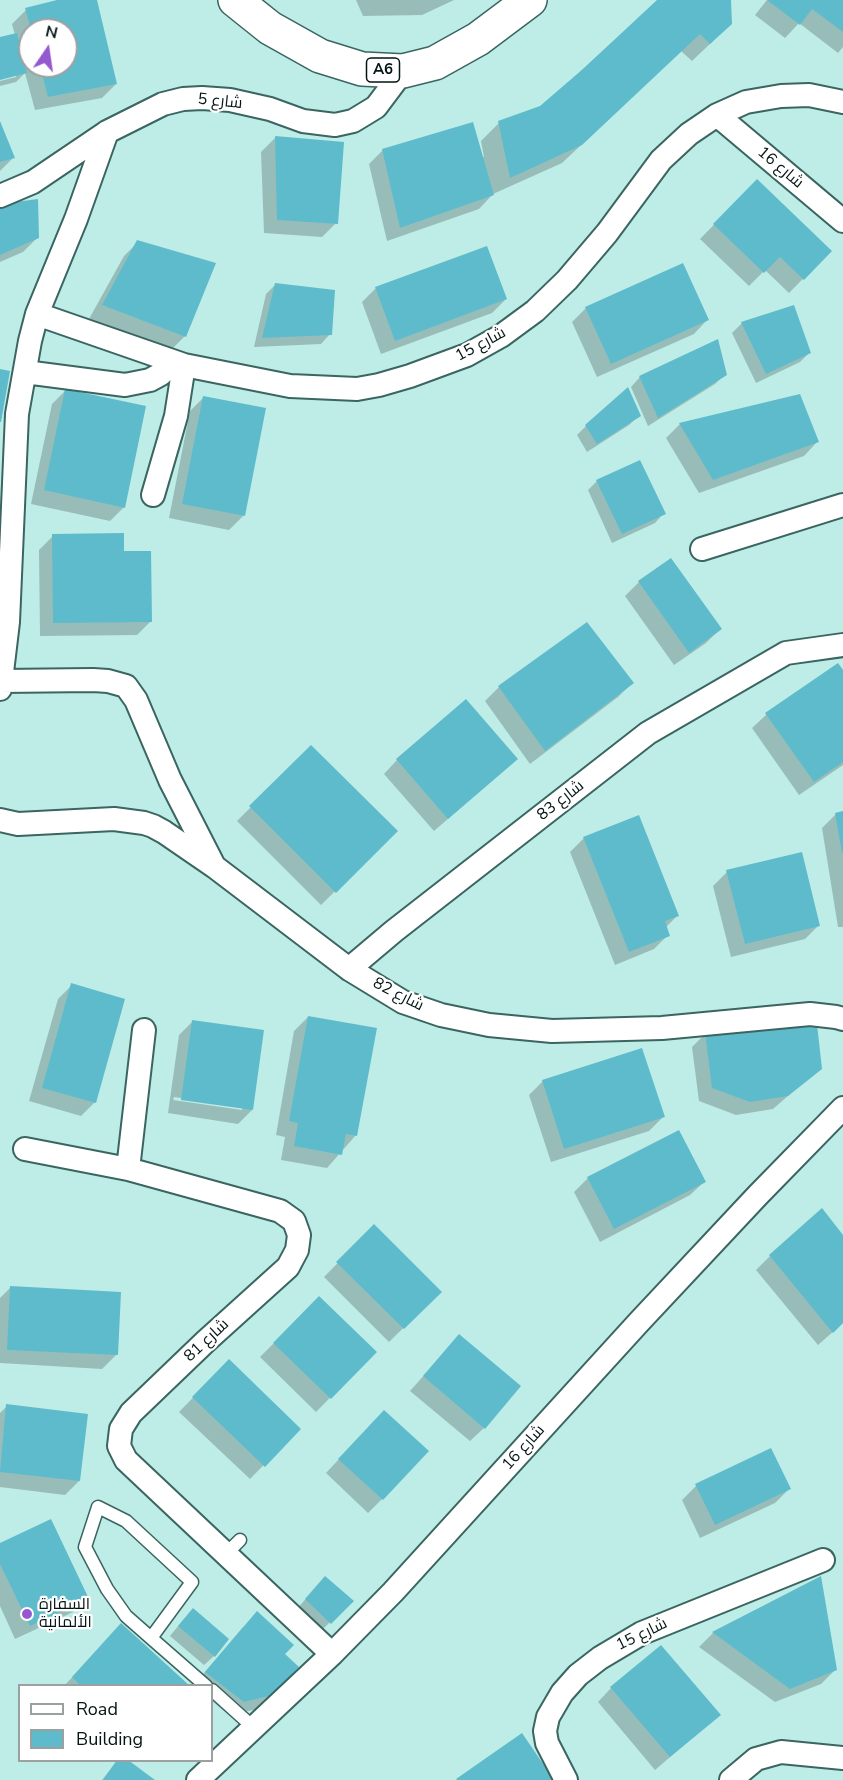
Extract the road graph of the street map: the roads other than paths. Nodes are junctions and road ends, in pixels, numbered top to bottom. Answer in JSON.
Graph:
{"nodes":[{"id":1,"x":235,"y":0,"type":"edge"},
{"id":2,"x":530,"y":0,"type":"edge"},
{"id":3,"x":403,"y":71,"type":"junction"},
{"id":4,"x":843,"y":102,"type":"edge"},
{"id":5,"x":717,"y":115,"type":"junction"},
{"id":6,"x":107,"y":132,"type":"junction"},
{"id":7,"x":0,"y":196,"type":"edge"},
{"id":8,"x":843,"y":221,"type":"edge"},
{"id":9,"x":37,"y":314,"type":"junction"},
{"id":10,"x":178,"y":364,"type":"junction"},
{"id":11,"x":25,"y":372,"type":"junction"},
{"id":12,"x":153,"y":495,"type":"dead end"},
{"id":13,"x":843,"y":505,"type":"edge"},
{"id":14,"x":702,"y":549,"type":"dead end"},
{"id":15,"x":843,"y":645,"type":"edge"},
{"id":16,"x":1,"y":685,"type":"edge"},
{"id":17,"x":0,"y":820,"type":"edge"},
{"id":18,"x":215,"y":867,"type":"junction"},
{"id":19,"x":350,"y":969,"type":"junction"},
{"id":20,"x":843,"y":1019,"type":"edge"},
{"id":21,"x":144,"y":1030,"type":"dead end"},
{"id":22,"x":843,"y":1108,"type":"edge"},
{"id":23,"x":25,"y":1149,"type":"dead end"},
{"id":24,"x":128,"y":1169,"type":"junction"},
{"id":25,"x":823,"y":1560,"type":"dead end"},
{"id":26,"x":151,"y":1638,"type":"junction"},
{"id":27,"x":332,"y":1654,"type":"junction"},
{"id":28,"x":204,"y":1684,"type":"edge"},
{"id":29,"x":213,"y":1691,"type":"edge"},
{"id":30,"x":253,"y":1727,"type":"junction"},
{"id":31,"x":843,"y":1758,"type":"edge"},
{"id":32,"x":198,"y":1780,"type":"edge"},
{"id":33,"x":566,"y":1780,"type":"edge"},
{"id":34,"x":731,"y":1780,"type":"edge"}],
"edges":[{"from":1,"to":3,"type":"highway","number":"A6"},
{"from":2,"to":3,"type":"highway","number":"A6"},
{"from":3,"to":6,"type":"street","name":"شارع 5"},
{"from":4,"to":5,"type":"street","name":"شارع 15"},
{"from":5,"to":8,"type":"street","name":"شارع 16"},
{"from":5,"to":10,"type":"street","name":"شارع 15"},
{"from":6,"to":7,"type":"street","name":"شارع 5"},
{"from":6,"to":9,"type":"street"},
{"from":9,"to":10,"type":"street","name":"شارع 15"},
{"from":9,"to":11,"type":"street"},
{"from":10,"to":11,"type":"street"},
{"from":10,"to":12,"type":"street"},
{"from":11,"to":16,"type":"street"},
{"from":13,"to":14,"type":"street"},
{"from":15,"to":19,"type":"street","name":"شارع 83"},
{"from":16,"to":18,"type":"street"},
{"from":17,"to":18,"type":"street","name":"شارع 82"},
{"from":18,"to":19,"type":"street","name":"شارع 82"},
{"from":19,"to":20,"type":"street","name":"شارع 82"},
{"from":21,"to":24,"type":"street"},
{"from":22,"to":27,"type":"street","name":"شارع 16"},
{"from":23,"to":24,"type":"street","name":"شارع 81"},
{"from":24,"to":27,"type":"street","name":"شارع 81"},
{"from":25,"to":33,"type":"street","name":"شارع 15"},
{"from":26,"to":26,"type":"lane"},
{"from":26,"to":28,"type":"lane"},
{"from":27,"to":30,"type":"street","name":"شارع 16"},
{"from":29,"to":30,"type":"lane"},
{"from":30,"to":32,"type":"street","name":"شارع 16"},
{"from":31,"to":34,"type":"street"}]}
